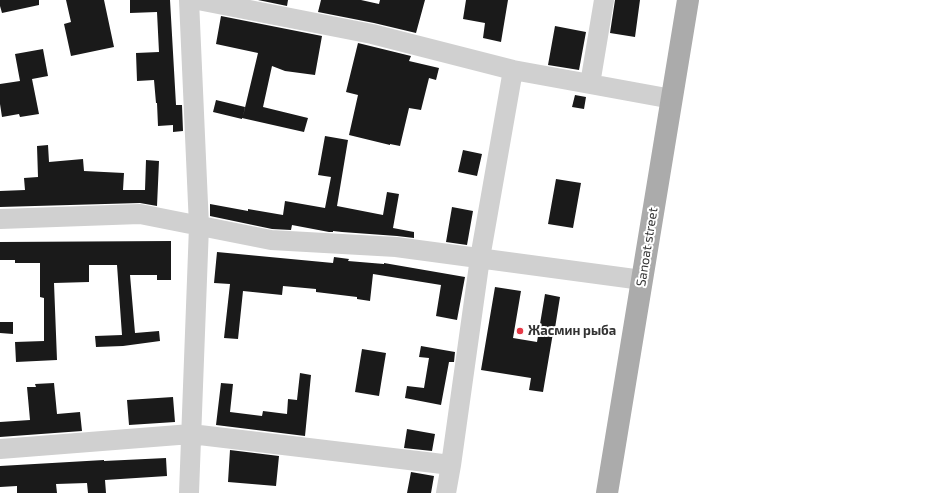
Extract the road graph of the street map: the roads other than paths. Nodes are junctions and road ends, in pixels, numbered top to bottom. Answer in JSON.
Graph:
{"nodes":[{"id":1,"x":189,"y":0,"type":"edge"},
{"id":2,"x":198,"y":0,"type":"edge"},
{"id":3,"x":604,"y":0,"type":"edge"},
{"id":4,"x":688,"y":0,"type":"edge"},
{"id":5,"x":513,"y":70,"type":"junction"},
{"id":6,"x":590,"y":84,"type":"junction"},
{"id":7,"x":672,"y":98,"type":"junction"},
{"id":8,"x":0,"y":219,"type":"edge"},
{"id":9,"x":199,"y":226,"type":"junction"},
{"id":10,"x":480,"y":258,"type":"junction"},
{"id":11,"x":642,"y":280,"type":"junction"},
{"id":12,"x":191,"y":434,"type":"junction"},
{"id":13,"x":0,"y":449,"type":"edge"},
{"id":14,"x":451,"y":465,"type":"junction"},
{"id":15,"x":189,"y":493,"type":"edge"},
{"id":16,"x":446,"y":493,"type":"edge"},
{"id":17,"x":607,"y":493,"type":"edge"}],
"edges":[{"from":1,"to":9,"type":"street"},
{"from":2,"to":5,"type":"street"},
{"from":3,"to":6,"type":"street"},
{"from":4,"to":7,"type":"main road","name":"Sanoat street"},
{"from":5,"to":6,"type":"street"},
{"from":5,"to":10,"type":"street"},
{"from":6,"to":7,"type":"street"},
{"from":7,"to":11,"type":"main road","name":"Sanoat street"},
{"from":8,"to":9,"type":"street"},
{"from":9,"to":10,"type":"street"},
{"from":9,"to":12,"type":"street"},
{"from":10,"to":11,"type":"street"},
{"from":10,"to":14,"type":"street"},
{"from":11,"to":17,"type":"main road","name":"Sanoat street"},
{"from":12,"to":13,"type":"street"},
{"from":12,"to":14,"type":"street"},
{"from":12,"to":15,"type":"street"},
{"from":14,"to":16,"type":"street"}]}
